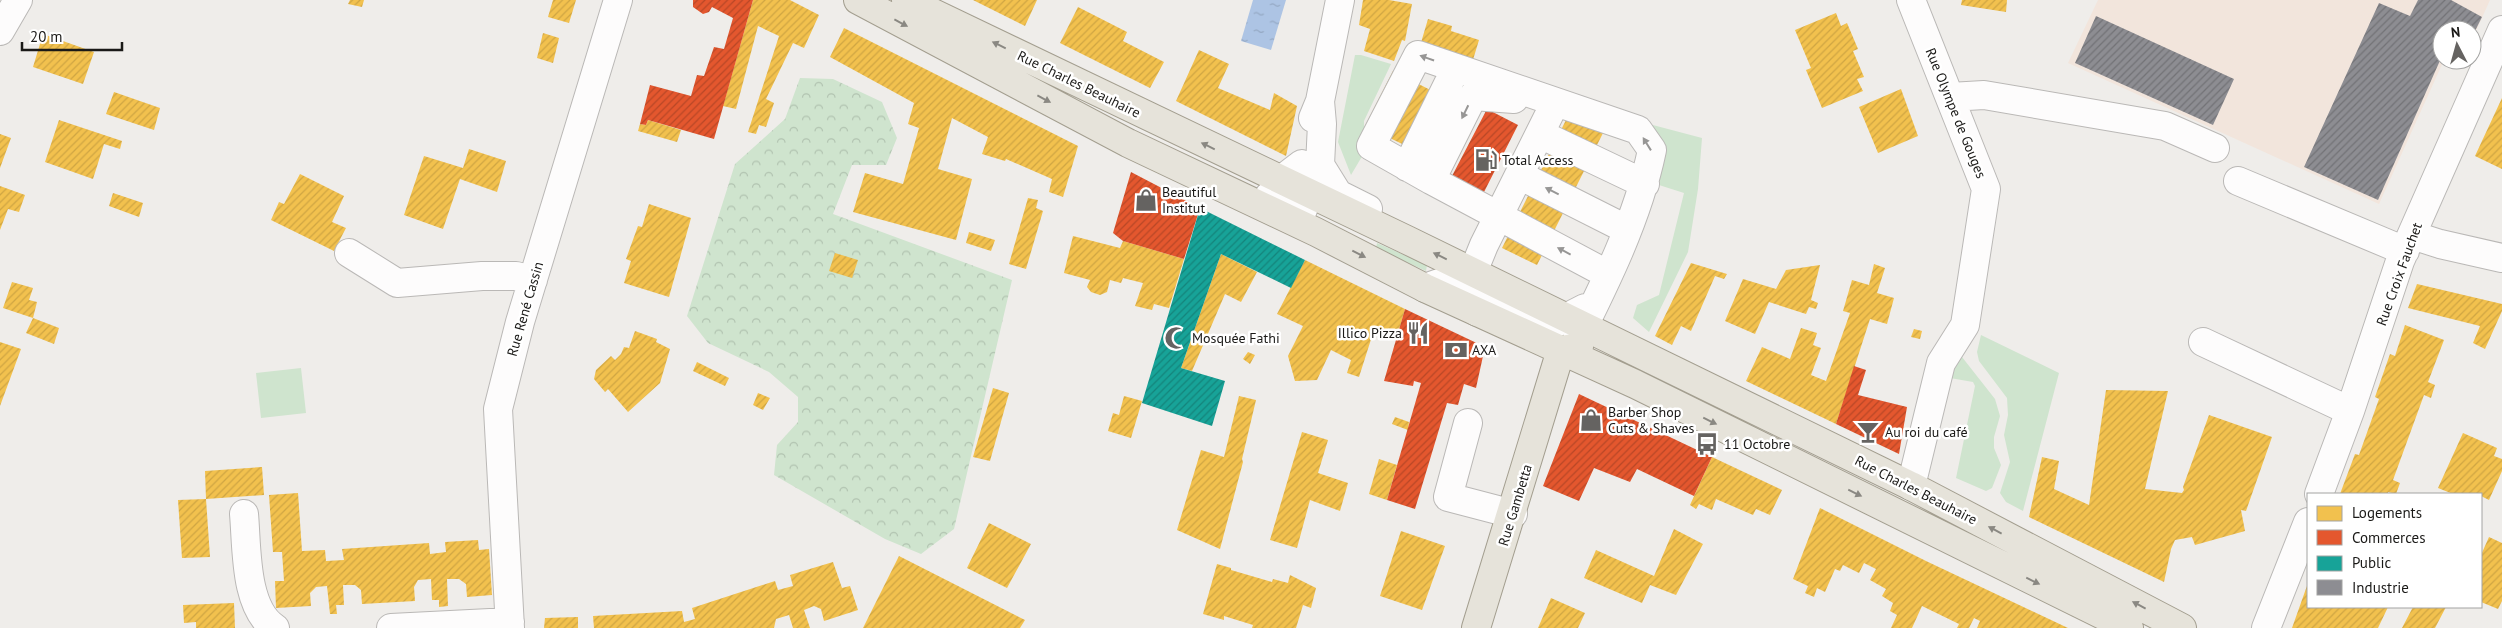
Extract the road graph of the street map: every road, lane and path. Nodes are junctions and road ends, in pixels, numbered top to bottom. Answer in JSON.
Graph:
{"nodes":[{"id":1,"x":18,"y":0,"type":"edge"},
{"id":2,"x":618,"y":0,"type":"edge"},
{"id":3,"x":858,"y":0,"type":"edge"},
{"id":4,"x":906,"y":0,"type":"edge"},
{"id":5,"x":1340,"y":0,"type":"edge"},
{"id":6,"x":1911,"y":0,"type":"edge"},
{"id":7,"x":2502,"y":30,"type":"edge"},
{"id":8,"x":0,"y":31,"type":"edge"},
{"id":9,"x":1456,"y":68,"type":"junction"},
{"id":10,"x":1950,"y":97,"type":"junction"},
{"id":11,"x":1555,"y":103,"type":"junction"},
{"id":12,"x":1540,"y":134,"type":"junction"},
{"id":13,"x":2215,"y":148,"type":"dead end"},
{"id":14,"x":1311,"y":164,"type":"junction"},
{"id":15,"x":1407,"y":167,"type":"junction"},
{"id":16,"x":1519,"y":175,"type":"junction"},
{"id":17,"x":1281,"y":180,"type":"junction"},
{"id":18,"x":1431,"y":180,"type":"junction"},
{"id":19,"x":2238,"y":181,"type":"dead end"},
{"id":20,"x":1645,"y":184,"type":"junction"},
{"id":21,"x":1499,"y":216,"type":"junction"},
{"id":22,"x":1309,"y":222,"type":"junction"},
{"id":23,"x":1626,"y":229,"type":"junction"},
{"id":24,"x":1407,"y":240,"type":"junction"},
{"id":25,"x":2408,"y":243,"type":"junction"},
{"id":26,"x":349,"y":253,"type":"dead end"},
{"id":27,"x":2502,"y":258,"type":"edge"},
{"id":28,"x":1607,"y":274,"type":"junction"},
{"id":29,"x":533,"y":280,"type":"junction"},
{"id":30,"x":1475,"y":293,"type":"junction"},
{"id":31,"x":1581,"y":316,"type":"junction"},
{"id":32,"x":2202,"y":342,"type":"dead end"},
{"id":33,"x":1566,"y":353,"type":"junction"},
{"id":34,"x":1553,"y":382,"type":"junction"},
{"id":35,"x":2350,"y":411,"type":"junction"},
{"id":36,"x":1468,"y":423,"type":"dead end"},
{"id":37,"x":1911,"y":486,"type":"junction"},
{"id":38,"x":2319,"y":493,"type":"edge"},
{"id":39,"x":244,"y":514,"type":"dead end"},
{"id":40,"x":1513,"y":514,"type":"junction"},
{"id":41,"x":2307,"y":525,"type":"edge"},
{"id":42,"x":510,"y":625,"type":"edge"},
{"id":43,"x":275,"y":628,"type":"edge"},
{"id":44,"x":391,"y":628,"type":"edge"},
{"id":45,"x":1476,"y":628,"type":"edge"},
{"id":46,"x":2128,"y":628,"type":"edge"},
{"id":47,"x":2182,"y":628,"type":"edge"},
{"id":48,"x":2266,"y":628,"type":"edge"}],
"edges":[{"from":1,"to":8,"type":"street"},
{"from":2,"to":29,"type":"street","name":"Rue René Cassin"},
{"from":3,"to":22,"type":"main road","one_way":true},
{"from":17,"to":4,"type":"main road","name":"Rue Charles Beauhaire","one_way":true},
{"from":5,"to":14,"type":"street"},
{"from":6,"to":10,"type":"street","name":"Rue Olympe de Gouges"},
{"from":7,"to":25,"type":"street","name":"Rue Croix Fauchet"},
{"from":9,"to":11,"type":"street"},
{"from":9,"to":15,"type":"street"},
{"from":9,"to":15,"type":"street","one_way":true},
{"from":10,"to":13,"type":"street"},
{"from":10,"to":37,"type":"street","name":"Rue Olympe de Gouges"},
{"from":11,"to":12,"type":"street"},
{"from":11,"to":18,"type":"street","one_way":true},
{"from":20,"to":11,"type":"street","one_way":true},
{"from":12,"to":16,"type":"street"},
{"from":12,"to":20,"type":"street"},
{"from":14,"to":17,"type":"street"},
{"from":14,"to":22,"type":"street"},
{"from":14,"to":24,"type":"street"},
{"from":15,"to":18,"type":"street"},
{"from":16,"to":21,"type":"street"},
{"from":23,"to":16,"type":"street","one_way":true},
{"from":17,"to":24,"type":"main road","name":"Rue Charles Beauhaire"},
{"from":18,"to":21,"type":"street"},
{"from":19,"to":25,"type":"street"},
{"from":20,"to":23,"type":"street"},
{"from":28,"to":21,"type":"street","one_way":true},
{"from":21,"to":30,"type":"street"},
{"from":22,"to":30,"type":"main road","one_way":true},
{"from":23,"to":28,"type":"street"},
{"from":30,"to":24,"type":"main road","name":"Rue Charles Beauhaire","one_way":true},
{"from":25,"to":27,"type":"street"},
{"from":25,"to":35,"type":"street","name":"Rue Croix Fauchet"},
{"from":26,"to":29,"type":"street"},
{"from":28,"to":31,"type":"street"},
{"from":29,"to":42,"type":"street","name":"Rue René Cassin"},
{"from":30,"to":31,"type":"main road","name":"Rue Charles Beauhaire"},
{"from":30,"to":33,"type":"main road"},
{"from":31,"to":33,"type":"street"},
{"from":31,"to":37,"type":"main road","name":"Rue Charles Beauhaire"},
{"from":32,"to":35,"type":"street"},
{"from":33,"to":34,"type":"main road"},
{"from":33,"to":34,"type":"main road"},
{"from":33,"to":37,"type":"main road"},
{"from":33,"to":46,"type":"main road","one_way":true},
{"from":34,"to":40,"type":"main road","name":"Rue Gambetta"},
{"from":35,"to":38,"type":"street","name":"Rue Croix Fauchet"},
{"from":36,"to":40,"type":"street"},
{"from":47,"to":37,"type":"main road","name":"Rue Charles Beauhaire","one_way":true},
{"from":39,"to":43,"type":"street"},
{"from":40,"to":45,"type":"main road","name":"Rue Gambetta"},
{"from":41,"to":48,"type":"street"},
{"from":42,"to":44,"type":"street"}]}
